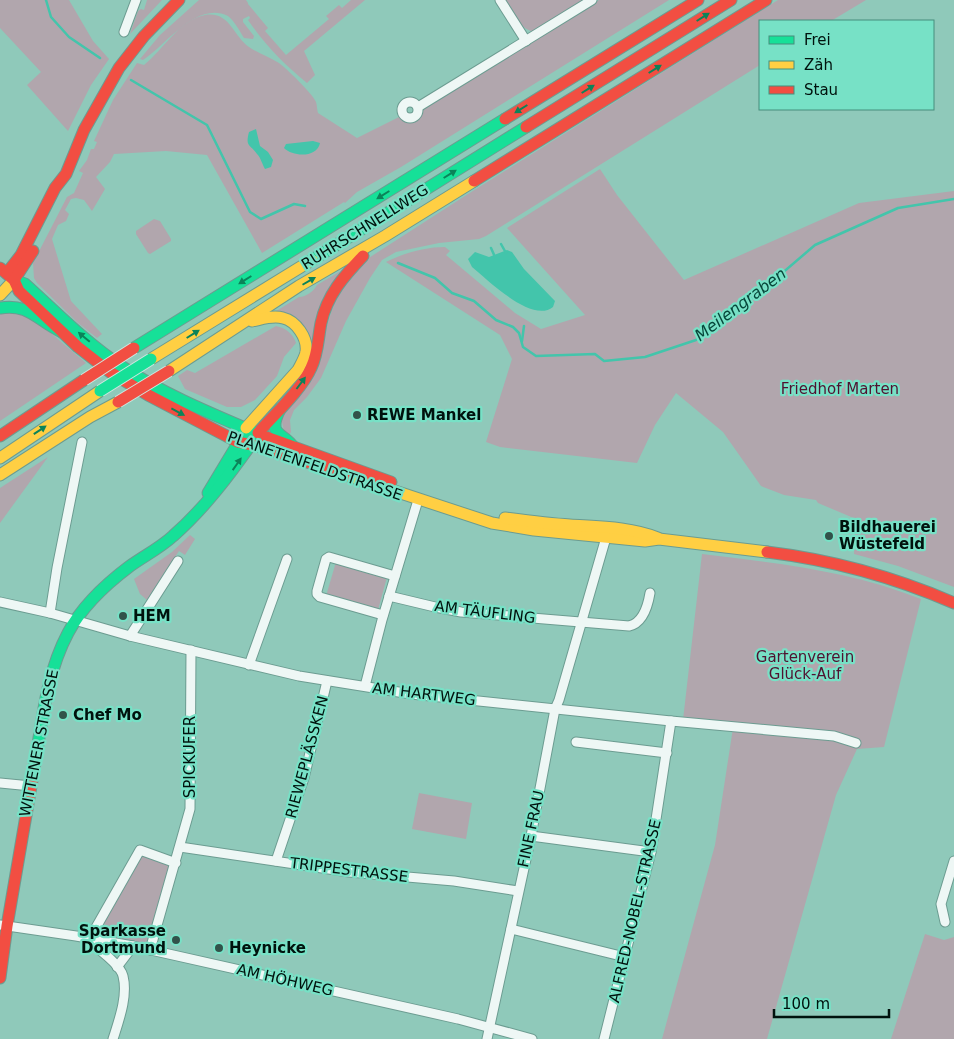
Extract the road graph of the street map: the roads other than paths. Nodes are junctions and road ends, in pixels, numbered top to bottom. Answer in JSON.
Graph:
{"nodes":[{"id":1,"x":136,"y":0,"type":"edge"},
{"id":2,"x":179,"y":0,"type":"edge"},
{"id":3,"x":500,"y":0,"type":"edge"},
{"id":4,"x":592,"y":0,"type":"edge"},
{"id":5,"x":698,"y":0,"type":"edge"},
{"id":6,"x":731,"y":0,"type":"edge"},
{"id":7,"x":766,"y":0,"type":"edge"},
{"id":8,"x":124,"y":32,"type":"dead end"},
{"id":9,"x":526,"y":41,"type":"junction"},
{"id":10,"x":418,"y":107,"type":"dead end"},
{"id":11,"x":386,"y":236,"type":"junction"},
{"id":12,"x":5,"y":275,"type":"edge"},
{"id":13,"x":0,"y":295,"type":"edge"},
{"id":14,"x":0,"y":308,"type":"edge"},
{"id":15,"x":239,"y":326,"type":"junction"},
{"id":16,"x":62,"y":332,"type":"junction"},
{"id":17,"x":282,"y":405,"type":"junction"},
{"id":18,"x":208,"y":428,"type":"junction"},
{"id":19,"x":246,"y":428,"type":"junction"},
{"id":20,"x":258,"y":433,"type":"junction"},
{"id":21,"x":1,"y":435,"type":"edge"},
{"id":22,"x":82,"y":442,"type":"dead end"},
{"id":23,"x":238,"y":442,"type":"junction"},
{"id":24,"x":250,"y":445,"type":"junction"},
{"id":25,"x":294,"y":448,"type":"junction"},
{"id":26,"x":0,"y":458,"type":"edge"},
{"id":27,"x":223,"y":465,"type":"junction"},
{"id":28,"x":0,"y":475,"type":"edge"},
{"id":29,"x":418,"y":500,"type":"junction"},
{"id":30,"x":200,"y":508,"type":"junction"},
{"id":31,"x":607,"y":531,"type":"junction"},
{"id":32,"x":287,"y":559,"type":"dead end"},
{"id":33,"x":178,"y":561,"type":"dead end"},
{"id":34,"x":395,"y":576,"type":"junction"},
{"id":35,"x":650,"y":593,"type":"dead end"},
{"id":36,"x":389,"y":596,"type":"junction"},
{"id":37,"x":954,"y":603,"type":"edge"},
{"id":38,"x":0,"y":604,"type":"edge"},
{"id":39,"x":50,"y":613,"type":"junction"},
{"id":40,"x":384,"y":616,"type":"junction"},
{"id":41,"x":75,"y":620,"type":"junction"},
{"id":42,"x":582,"y":621,"type":"junction"},
{"id":43,"x":130,"y":636,"type":"junction"},
{"id":44,"x":191,"y":650,"type":"junction"},
{"id":45,"x":249,"y":665,"type":"junction"},
{"id":46,"x":327,"y":680,"type":"junction"},
{"id":47,"x":365,"y":686,"type":"junction"},
{"id":48,"x":555,"y":709,"type":"junction"},
{"id":49,"x":671,"y":721,"type":"junction"},
{"id":50,"x":576,"y":742,"type":"dead end"},
{"id":51,"x":856,"y":743,"type":"dead end"},
{"id":52,"x":667,"y":753,"type":"junction"},
{"id":53,"x":0,"y":783,"type":"edge"},
{"id":54,"x":31,"y":786,"type":"junction"},
{"id":55,"x":531,"y":836,"type":"junction"},
{"id":56,"x":180,"y":847,"type":"junction"},
{"id":57,"x":651,"y":852,"type":"junction"},
{"id":58,"x":276,"y":861,"type":"junction"},
{"id":59,"x":954,"y":861,"type":"edge"},
{"id":60,"x":176,"y":863,"type":"junction"},
{"id":61,"x":518,"y":891,"type":"junction"},
{"id":62,"x":945,"y":922,"type":"dead end"},
{"id":63,"x":3,"y":926,"type":"edge"},
{"id":64,"x":511,"y":929,"type":"junction"},
{"id":65,"x":86,"y":938,"type":"junction"},
{"id":66,"x":133,"y":946,"type":"junction"},
{"id":67,"x":150,"y":950,"type":"junction"},
{"id":68,"x":625,"y":957,"type":"junction"},
{"id":69,"x":117,"y":967,"type":"junction"},
{"id":70,"x":0,"y":978,"type":"edge"},
{"id":71,"x":490,"y":1027,"type":"junction"},
{"id":72,"x":113,"y":1039,"type":"edge"},
{"id":73,"x":488,"y":1039,"type":"edge"},
{"id":74,"x":532,"y":1039,"type":"edge"},
{"id":75,"x":604,"y":1039,"type":"edge"}],
"edges":[{"from":1,"to":8,"type":"street"},
{"from":2,"to":12,"type":"main road"},
{"from":3,"to":9,"type":"street"},
{"from":4,"to":9,"type":"street"},
{"from":5,"to":21,"type":"main road","name":"RUHRSCHNELLWEG","one_way":true,"bridge":true},
{"from":26,"to":6,"type":"main road","name":"RUHRSCHNELLWEG","one_way":true,"bridge":true},
{"from":11,"to":7,"type":"main road","one_way":true},
{"from":9,"to":10,"type":"street"},
{"from":15,"to":11,"type":"main road","one_way":true},
{"from":17,"to":11,"type":"main road","name":"WITTENER STRASSE","one_way":true},
{"from":12,"to":13,"type":"main road"},
{"from":12,"to":16,"type":"main road","name":"PLANETENFELDSTRASSE"},
{"from":19,"to":12,"type":"main road","name":"PLANETENFELDSTRASSE","one_way":true},
{"from":14,"to":16,"type":"main road"},
{"from":15,"to":19,"type":"main road","name":"WITTENER STRASSE"},
{"from":15,"to":28,"type":"main road","bridge":true},
{"from":16,"to":18,"type":"main road","name":"PLANETENFELDSTRASSE","one_way":true},
{"from":17,"to":20,"type":"main road","name":"WITTENER STRASSE"},
{"from":17,"to":25,"type":"main road"},
{"from":18,"to":23,"type":"main road","name":"PLANETENFELDSTRASSE"},
{"from":18,"to":27,"type":"main road"},
{"from":19,"to":20,"type":"main road","name":"PLANETENFELDSTRASSE"},
{"from":19,"to":23,"type":"main road","name":"WITTENER STRASSE"},
{"from":20,"to":24,"type":"main road","name":"WITTENER STRASSE"},
{"from":20,"to":25,"type":"main road","name":"PLANETENFELDSTRASSE"},
{"from":22,"to":39,"type":"street"},
{"from":23,"to":24,"type":"main road","name":"PLANETENFELDSTRASSE"},
{"from":23,"to":27,"type":"main road","name":"WITTENER STRASSE"},
{"from":24,"to":29,"type":"main road","name":"PLANETENFELDSTRASSE"},
{"from":30,"to":24,"type":"main road","name":"WITTENER STRASSE","one_way":true},
{"from":25,"to":31,"type":"main road","name":"PLANETENFELDSTRASSE"},
{"from":27,"to":30,"type":"main road","name":"WITTENER STRASSE"},
{"from":29,"to":31,"type":"main road","name":"PLANETENFELDSTRASSE"},
{"from":29,"to":34,"type":"street"},
{"from":30,"to":41,"type":"main road","name":"WITTENER STRASSE"},
{"from":31,"to":37,"type":"main road","name":"PLANETENFELDSTRASSE"},
{"from":31,"to":42,"type":"street","name":"FINE FRAU"},
{"from":32,"to":45,"type":"street"},
{"from":33,"to":43,"type":"street"},
{"from":34,"to":36,"type":"street"},
{"from":34,"to":40,"type":"street"},
{"from":35,"to":42,"type":"street"},
{"from":36,"to":40,"type":"street"},
{"from":36,"to":42,"type":"street","name":"AM TÄUFLING"},
{"from":38,"to":39,"type":"street","name":"AM HARTWEG"},
{"from":39,"to":41,"type":"street","name":"AM HARTWEG"},
{"from":40,"to":47,"type":"street"},
{"from":41,"to":43,"type":"street","name":"AM HARTWEG"},
{"from":41,"to":54,"type":"main road","name":"WITTENER STRASSE"},
{"from":42,"to":48,"type":"street","name":"FINE FRAU"},
{"from":43,"to":44,"type":"street","name":"AM HARTWEG"},
{"from":44,"to":45,"type":"street","name":"AM HARTWEG"},
{"from":44,"to":56,"type":"street","name":"SPICKUFER"},
{"from":45,"to":46,"type":"street","name":"AM HARTWEG"},
{"from":46,"to":47,"type":"street","name":"AM HARTWEG"},
{"from":46,"to":58,"type":"street","name":"RIEWEPLÄSSKEN"},
{"from":47,"to":48,"type":"street","name":"AM HARTWEG"},
{"from":48,"to":49,"type":"street","name":"AM HARTWEG"},
{"from":48,"to":55,"type":"street","name":"FINE FRAU"},
{"from":49,"to":51,"type":"street","name":"AM HARTWEG"},
{"from":49,"to":52,"type":"street","name":"ALFRED-NOBEL-STRASSE"},
{"from":50,"to":52,"type":"street"},
{"from":52,"to":57,"type":"street","name":"ALFRED-NOBEL-STRASSE"},
{"from":53,"to":54,"type":"street"},
{"from":54,"to":63,"type":"main road","name":"WITTENER STRASSE"},
{"from":55,"to":57,"type":"street"},
{"from":55,"to":61,"type":"street","name":"FINE FRAU"},
{"from":56,"to":58,"type":"street","name":"TRIPPESTRASSE"},
{"from":56,"to":60,"type":"street","name":"SPICKUFER"},
{"from":57,"to":68,"type":"street","name":"ALFRED-NOBEL-STRASSE"},
{"from":58,"to":61,"type":"street","name":"TRIPPESTRASSE"},
{"from":59,"to":62,"type":"street"},
{"from":60,"to":65,"type":"street"},
{"from":60,"to":67,"type":"street","name":"SPICKUFER"},
{"from":61,"to":64,"type":"street","name":"FINE FRAU"},
{"from":63,"to":65,"type":"street","name":"AM HÖHWEG"},
{"from":63,"to":70,"type":"main road","name":"WITTENER STRASSE"},
{"from":64,"to":68,"type":"street"},
{"from":64,"to":71,"type":"street","name":"FINE FRAU"},
{"from":65,"to":66,"type":"street","name":"AM HÖHWEG"},
{"from":65,"to":69,"type":"street"},
{"from":66,"to":67,"type":"street","name":"AM HÖHWEG"},
{"from":66,"to":69,"type":"street"},
{"from":67,"to":71,"type":"street","name":"AM HÖHWEG"},
{"from":68,"to":75,"type":"street","name":"ALFRED-NOBEL-STRASSE"},
{"from":69,"to":72,"type":"street"},
{"from":71,"to":73,"type":"street","name":"FINE FRAU"},
{"from":71,"to":74,"type":"street","name":"AM HÖHWEG"}]}
